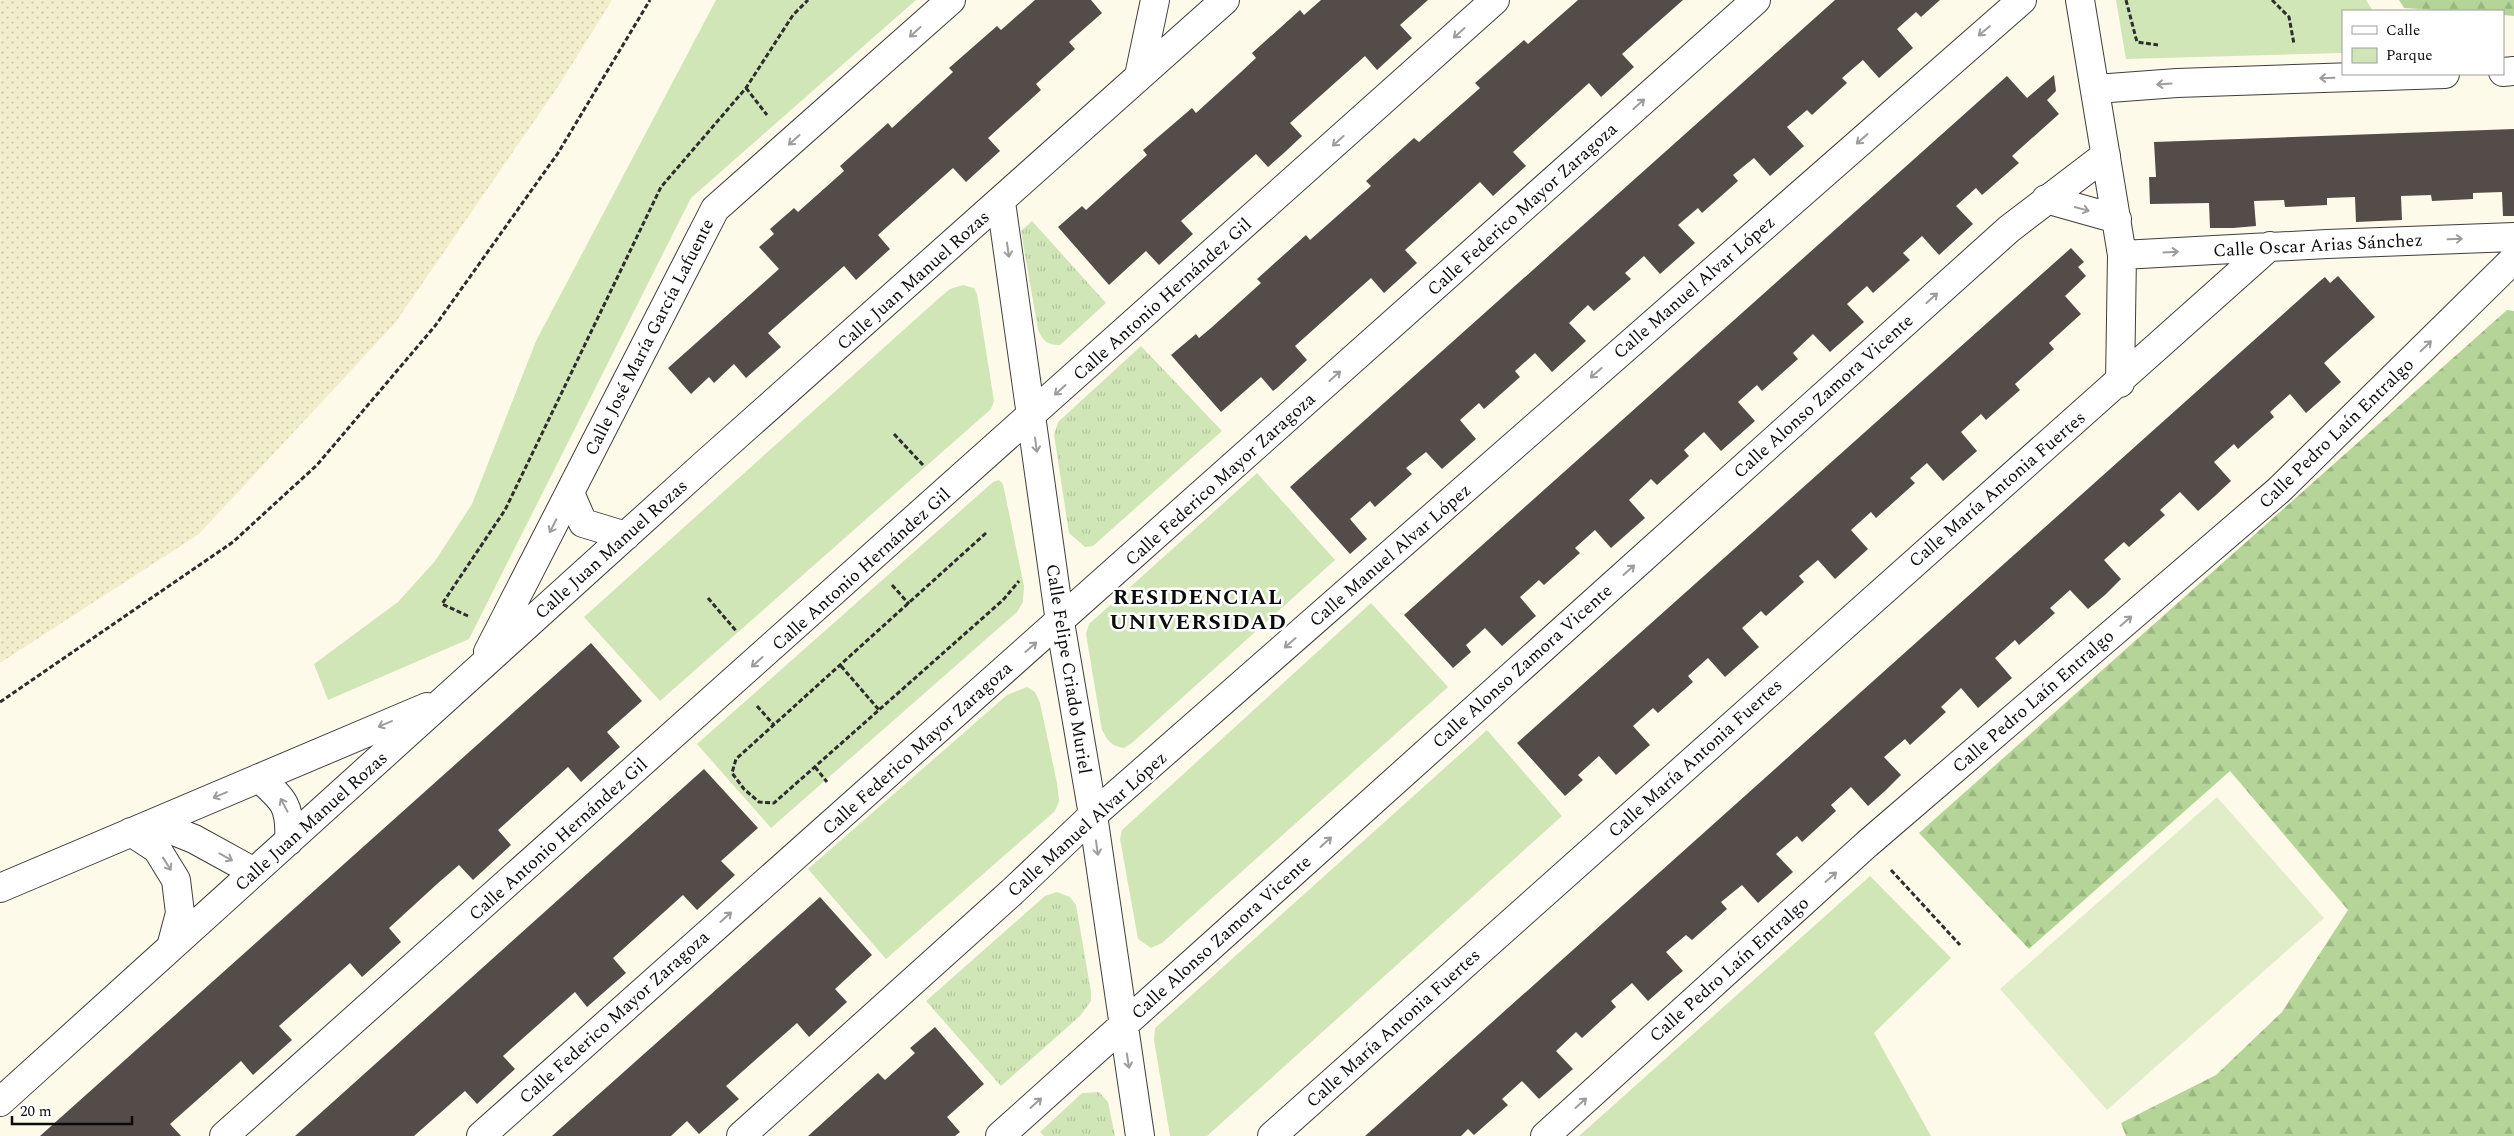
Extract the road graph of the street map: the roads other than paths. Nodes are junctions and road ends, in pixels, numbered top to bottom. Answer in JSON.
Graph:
{"nodes":[{"id":1,"x":952,"y":0,"type":"edge"},
{"id":2,"x":1155,"y":0,"type":"edge"},
{"id":3,"x":1225,"y":0,"type":"edge"},
{"id":4,"x":1495,"y":0,"type":"edge"},
{"id":5,"x":1756,"y":0,"type":"edge"},
{"id":6,"x":2022,"y":0,"type":"edge"},
{"id":7,"x":2080,"y":0,"type":"edge"},
{"id":8,"x":2416,"y":75,"type":"edge"},
{"id":9,"x":1139,"y":76,"type":"junction"},
{"id":10,"x":2096,"y":89,"type":"junction"},
{"id":11,"x":2106,"y":155,"type":"junction"},
{"id":12,"x":2046,"y":199,"type":"junction"},
{"id":13,"x":1001,"y":202,"type":"junction"},
{"id":14,"x":2117,"y":219,"type":"junction"},
{"id":15,"x":2514,"y":237,"type":"edge"},
{"id":16,"x":2270,"y":246,"type":"junction"},
{"id":17,"x":2122,"y":255,"type":"junction"},
{"id":18,"x":2514,"y":259,"type":"edge"},
{"id":19,"x":2120,"y":383,"type":"junction"},
{"id":20,"x":1032,"y":414,"type":"junction"},
{"id":21,"x":570,"y":493,"type":"junction"},
{"id":22,"x":626,"y":536,"type":"junction"},
{"id":23,"x":1060,"y":622,"type":"junction"},
{"id":24,"x":481,"y":666,"type":"junction"},
{"id":25,"x":446,"y":698,"type":"junction"},
{"id":26,"x":259,"y":778,"type":"junction"},
{"id":27,"x":1092,"y":815,"type":"junction"},
{"id":28,"x":131,"y":832,"type":"junction"},
{"id":29,"x":289,"y":841,"type":"junction"},
{"id":30,"x":254,"y":872,"type":"junction"},
{"id":31,"x":0,"y":888,"type":"edge"},
{"id":32,"x":171,"y":947,"type":"junction"},
{"id":33,"x":1122,"y":1026,"type":"junction"},
{"id":34,"x":0,"y":1102,"type":"edge"},
{"id":35,"x":224,"y":1136,"type":"edge"},
{"id":36,"x":481,"y":1136,"type":"edge"},
{"id":37,"x":741,"y":1136,"type":"edge"},
{"id":38,"x":1000,"y":1136,"type":"edge"},
{"id":39,"x":1140,"y":1136,"type":"edge"},
{"id":40,"x":1272,"y":1136,"type":"edge"},
{"id":41,"x":1545,"y":1136,"type":"edge"}],
"edges":[{"from":1,"to":21,"type":"street","name":"Calle José María García Lafuente","one_way":true},
{"from":2,"to":9,"type":"street"},
{"from":3,"to":9,"type":"street","name":"Calle Juan Manuel Rozas"},
{"from":4,"to":20,"type":"street","name":"Calle Antonio Hernández Gil","one_way":true},
{"from":23,"to":5,"type":"street","name":"Calle Federico Mayor Zaragoza","one_way":true},
{"from":6,"to":27,"type":"street","name":"Calle Manuel Alvar López","one_way":true},
{"from":7,"to":10,"type":"street"},
{"from":8,"to":10,"type":"street","one_way":true},
{"from":9,"to":13,"type":"street","name":"Calle Juan Manuel Rozas"},
{"from":10,"to":11,"type":"street"},
{"from":11,"to":12,"type":"street","name":"Calle Alonso Zamora Vicente"},
{"from":11,"to":14,"type":"street"},
{"from":12,"to":14,"type":"street","one_way":true},
{"from":33,"to":12,"type":"street","name":"Calle Alonso Zamora Vicente","one_way":true},
{"from":13,"to":20,"type":"street","name":"Calle Felipe Criado Muriel","one_way":true},
{"from":13,"to":22,"type":"street","name":"Calle Juan Manuel Rozas"},
{"from":14,"to":17,"type":"street"},
{"from":16,"to":15,"type":"street","name":"Calle Oscar Arias Sánchez","one_way":true},
{"from":17,"to":16,"type":"street","name":"Calle Oscar Arias Sánchez","one_way":true},
{"from":16,"to":19,"type":"street","name":"Calle María Antonia Fuertes"},
{"from":17,"to":19,"type":"street"},
{"from":41,"to":18,"type":"street","name":"Calle Pedro Laín Entralgo","one_way":true},
{"from":19,"to":40,"type":"street","name":"Calle María Antonia Fuertes"},
{"from":20,"to":23,"type":"street","name":"Calle Felipe Criado Muriel","one_way":true},
{"from":20,"to":35,"type":"street","name":"Calle Antonio Hernández Gil","one_way":true},
{"from":21,"to":22,"type":"street"},
{"from":21,"to":24,"type":"street","name":"Calle José María García Lafuente","one_way":true},
{"from":22,"to":24,"type":"street","name":"Calle Juan Manuel Rozas"},
{"from":23,"to":27,"type":"street","name":"Calle Felipe Criado Muriel"},
{"from":36,"to":23,"type":"street","name":"Calle Federico Mayor Zaragoza","one_way":true},
{"from":24,"to":25,"type":"street","name":"Calle Juan Manuel Rozas"},
{"from":25,"to":26,"type":"street","one_way":true},
{"from":25,"to":29,"type":"street","name":"Calle Juan Manuel Rozas"},
{"from":26,"to":28,"type":"street","one_way":true},
{"from":29,"to":26,"type":"street","one_way":true},
{"from":27,"to":33,"type":"street","name":"Calle Felipe Criado Muriel","one_way":true},
{"from":27,"to":37,"type":"street","name":"Calle Manuel Alvar López"},
{"from":28,"to":30,"type":"street","one_way":true},
{"from":28,"to":31,"type":"street"},
{"from":28,"to":32,"type":"street","one_way":true},
{"from":29,"to":30,"type":"street","name":"Calle Juan Manuel Rozas"},
{"from":30,"to":32,"type":"street","name":"Calle Juan Manuel Rozas"},
{"from":32,"to":34,"type":"street","name":"Calle Juan Manuel Rozas"},
{"from":38,"to":33,"type":"street","name":"Calle Alonso Zamora Vicente","one_way":true},
{"from":33,"to":39,"type":"street","name":"Calle Felipe Criado Muriel","one_way":true}]}
